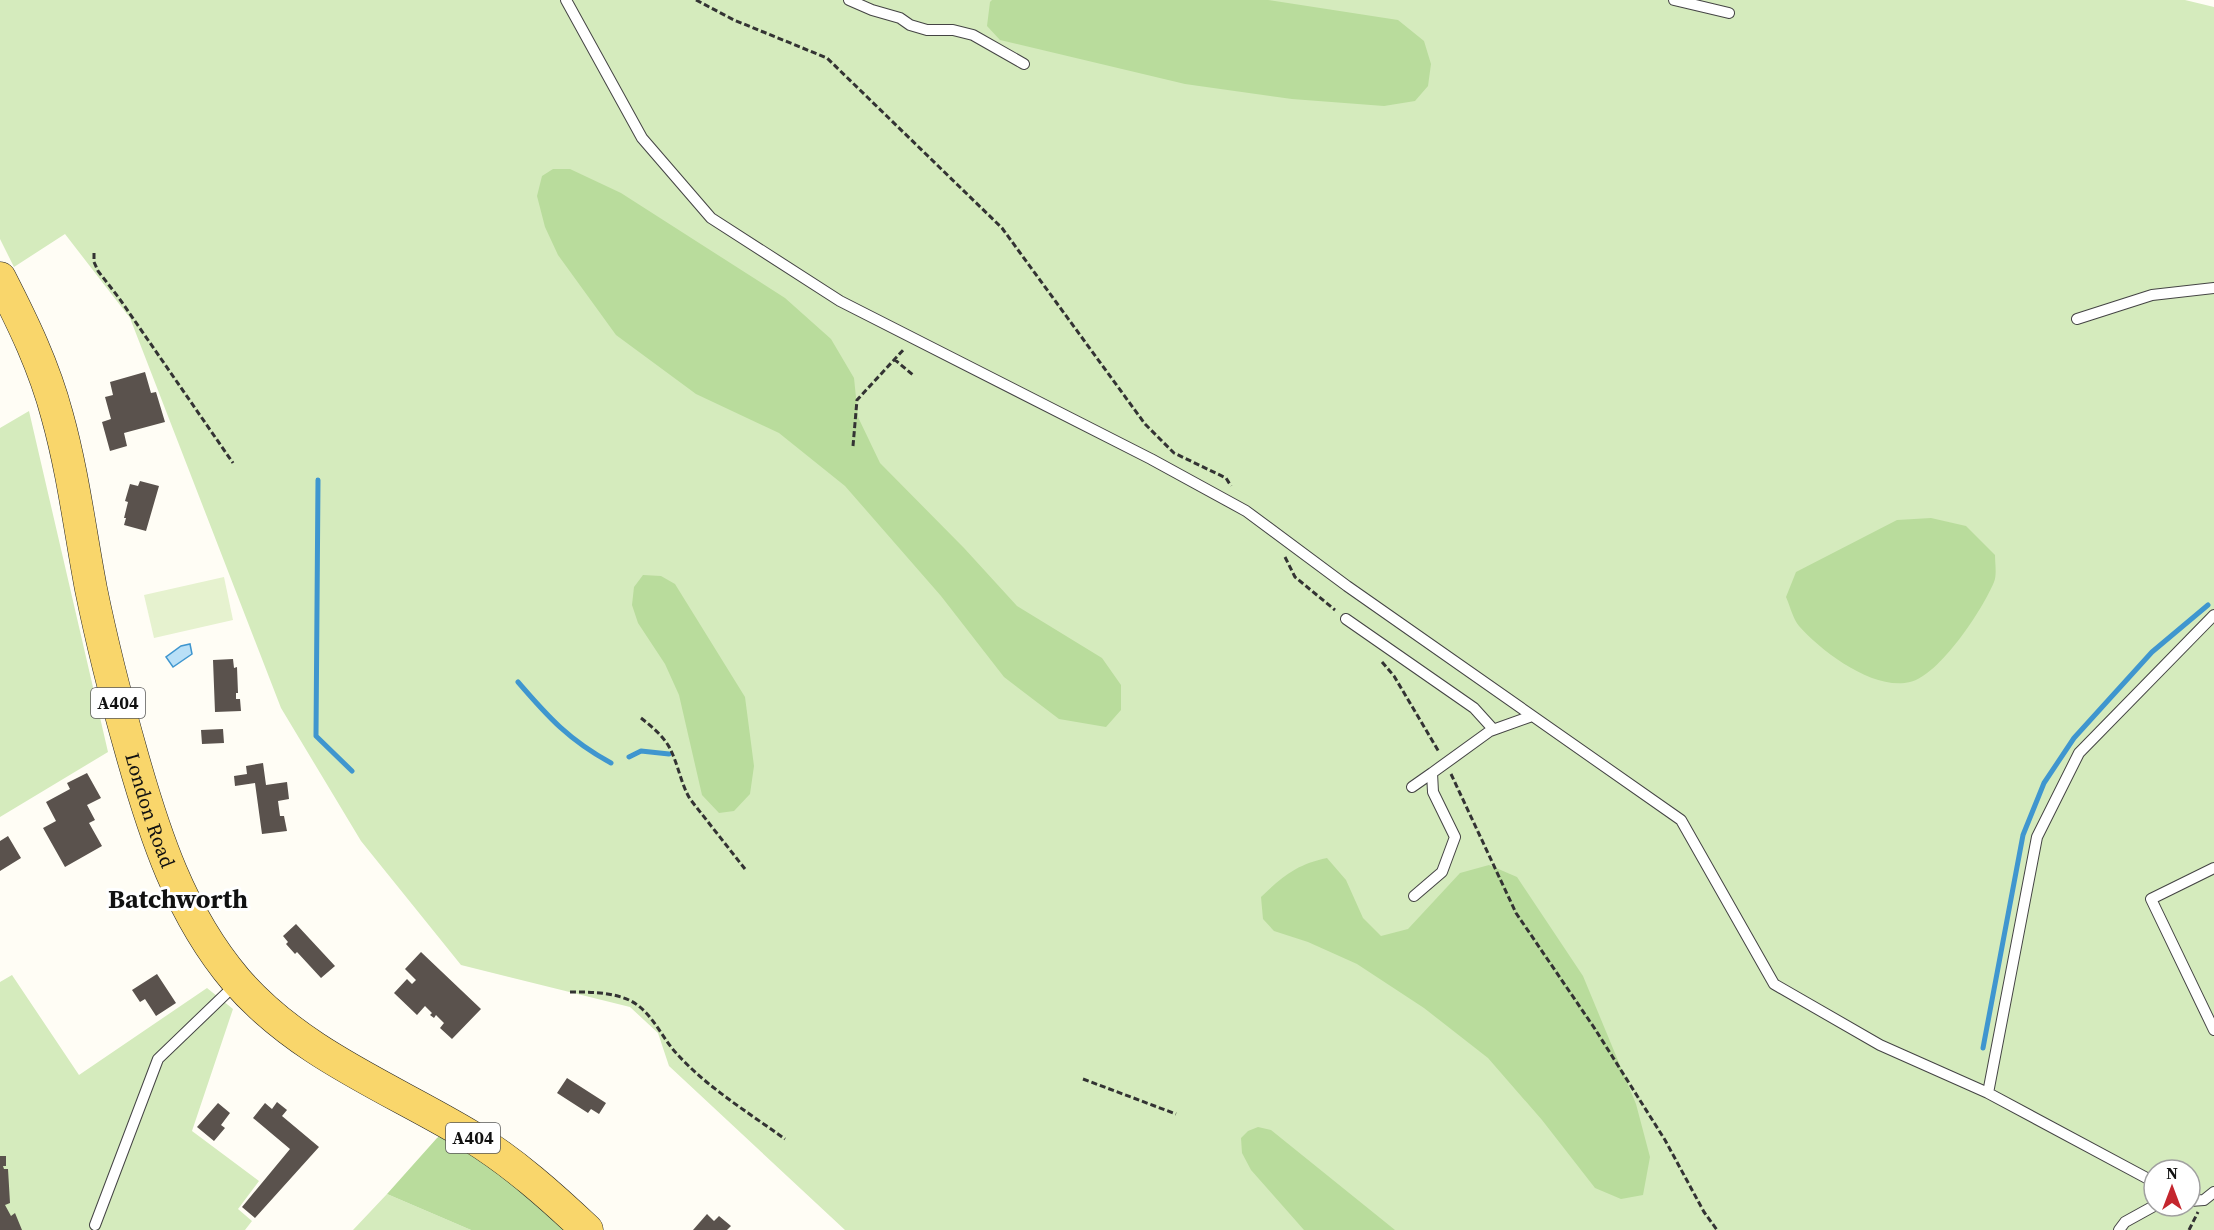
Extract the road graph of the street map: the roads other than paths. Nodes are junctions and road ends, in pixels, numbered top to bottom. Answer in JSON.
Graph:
{"nodes":[{"id":1,"x":566,"y":0,"type":"edge"},
{"id":2,"x":849,"y":0,"type":"edge"},
{"id":3,"x":1674,"y":0,"type":"edge"},
{"id":4,"x":1729,"y":13,"type":"dead end"},
{"id":5,"x":1024,"y":64,"type":"dead end"},
{"id":6,"x":0,"y":278,"type":"edge"},
{"id":7,"x":2214,"y":288,"type":"edge"},
{"id":8,"x":2077,"y":319,"type":"dead end"},
{"id":9,"x":2214,"y":615,"type":"edge"},
{"id":10,"x":1346,"y":619,"type":"road end"},
{"id":11,"x":1532,"y":716,"type":"junction"},
{"id":12,"x":1493,"y":729,"type":"junction"},
{"id":13,"x":1432,"y":773,"type":"junction"},
{"id":14,"x":1412,"y":787,"type":"dead end"},
{"id":15,"x":2214,"y":868,"type":"edge"},
{"id":16,"x":1414,"y":896,"type":"dead end"},
{"id":17,"x":238,"y":982,"type":"junction"},
{"id":18,"x":2214,"y":1030,"type":"edge"},
{"id":19,"x":1988,"y":1093,"type":"junction"},
{"id":20,"x":2142,"y":1176,"type":"edge"},
{"id":21,"x":2214,"y":1192,"type":"edge"},
{"id":22,"x":2209,"y":1202,"type":"edge"},
{"id":23,"x":2142,"y":1213,"type":"edge"},
{"id":24,"x":95,"y":1225,"type":"dead end"},
{"id":25,"x":587,"y":1230,"type":"edge"},
{"id":26,"x":2120,"y":1230,"type":"edge"}],
"edges":[{"from":1,"to":11,"type":"lane"},
{"from":2,"to":5,"type":"lane"},
{"from":3,"to":4,"type":"lane"},
{"from":6,"to":17,"type":"main road","name":"London Road","number":"A404"},
{"from":7,"to":8,"type":"lane"},
{"from":9,"to":19,"type":"lane"},
{"from":10,"to":12,"type":"lane"},
{"from":11,"to":12,"type":"lane"},
{"from":11,"to":19,"type":"lane"},
{"from":12,"to":13,"type":"lane"},
{"from":13,"to":14,"type":"lane"},
{"from":13,"to":16,"type":"lane"},
{"from":15,"to":18,"type":"lane"},
{"from":17,"to":24,"type":"lane"},
{"from":17,"to":25,"type":"main road","name":"London Road","number":"A404"},
{"from":19,"to":20,"type":"lane"},
{"from":21,"to":22,"type":"lane"},
{"from":23,"to":26,"type":"lane"}]}
